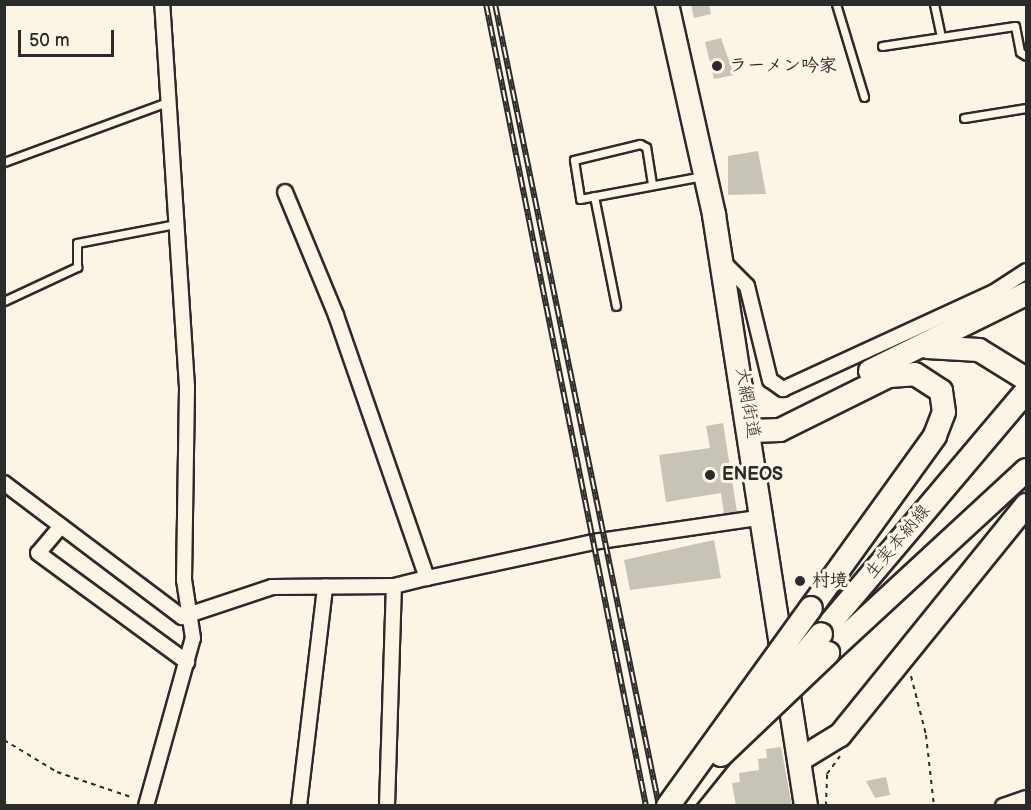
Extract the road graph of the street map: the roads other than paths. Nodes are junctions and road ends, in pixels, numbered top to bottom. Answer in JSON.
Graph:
{"nodes":[{"id":1,"x":162,"y":4,"type":"edge"},
{"id":2,"x":667,"y":4,"type":"edge"},
{"id":3,"x":836,"y":4,"type":"edge"},
{"id":4,"x":934,"y":4,"type":"edge"},
{"id":5,"x":941,"y":36,"type":"junction"},
{"id":6,"x":882,"y":46,"type":"dead end"},
{"id":7,"x":1026,"y":56,"type":"edge"},
{"id":8,"x":864,"y":97,"type":"dead end"},
{"id":9,"x":170,"y":101,"type":"junction"},
{"id":10,"x":1026,"y":108,"type":"edge"},
{"id":11,"x":964,"y":118,"type":"dead end"},
{"id":12,"x":4,"y":162,"type":"edge"},
{"id":13,"x":705,"y":175,"type":"junction"},
{"id":14,"x":652,"y":184,"type":"junction"},
{"id":15,"x":285,"y":192,"type":"dead end"},
{"id":16,"x":594,"y":196,"type":"junction"},
{"id":17,"x":177,"y":223,"type":"junction"},
{"id":18,"x":722,"y":261,"type":"junction"},
{"id":19,"x":1026,"y":271,"type":"edge"},
{"id":20,"x":1026,"y":294,"type":"edge"},
{"id":21,"x":4,"y":301,"type":"edge"},
{"id":22,"x":616,"y":306,"type":"dead end"},
{"id":23,"x":920,"y":347,"type":"junction"},
{"id":24,"x":1026,"y":379,"type":"edge"},
{"id":25,"x":1022,"y":396,"type":"edge"},
{"id":26,"x":752,"y":431,"type":"junction"},
{"id":27,"x":1026,"y":470,"type":"edge"},
{"id":28,"x":4,"y":483,"type":"edge"},
{"id":29,"x":1026,"y":505,"type":"edge"},
{"id":30,"x":764,"y":517,"type":"junction"},
{"id":31,"x":61,"y":526,"type":"junction"},
{"id":32,"x":427,"y":578,"type":"junction"},
{"id":33,"x":394,"y":586,"type":"junction"},
{"id":34,"x":325,"y":587,"type":"junction"},
{"id":35,"x":193,"y":616,"type":"junction"},
{"id":36,"x":825,"y":644,"type":"junction"},
{"id":37,"x":187,"y":662,"type":"junction"},
{"id":38,"x":799,"y":760,"type":"junction"},
{"id":39,"x":1026,"y":798,"type":"edge"},
{"id":40,"x":146,"y":804,"type":"edge"},
{"id":41,"x":299,"y":806,"type":"edge"},
{"id":42,"x":387,"y":806,"type":"edge"},
{"id":43,"x":668,"y":806,"type":"edge"},
{"id":44,"x":680,"y":806,"type":"edge"},
{"id":45,"x":806,"y":806,"type":"edge"},
{"id":46,"x":1004,"y":806,"type":"edge"}],
"edges":[{"from":1,"to":9,"type":"street"},
{"from":2,"to":13,"type":"main road","name":"大網街道"},
{"from":3,"to":8,"type":"lane"},
{"from":4,"to":5,"type":"lane"},
{"from":5,"to":6,"type":"lane"},
{"from":5,"to":7,"type":"lane"},
{"from":9,"to":12,"type":"lane"},
{"from":9,"to":17,"type":"street"},
{"from":10,"to":11,"type":"lane"},
{"from":13,"to":14,"type":"lane"},
{"from":13,"to":18,"type":"main road","name":"大網街道"},
{"from":14,"to":16,"type":"lane"},
{"from":14,"to":16,"type":"lane"},
{"from":15,"to":32,"type":"street"},
{"from":16,"to":22,"type":"lane"},
{"from":17,"to":21,"type":"lane"},
{"from":17,"to":35,"type":"street"},
{"from":18,"to":19,"type":"street"},
{"from":18,"to":26,"type":"main road","name":"大網街道"},
{"from":20,"to":23,"type":"main road"},
{"from":23,"to":24,"type":"main road"},
{"from":23,"to":26,"type":"main road"},
{"from":25,"to":36,"type":"main road","name":"生実本納線"},
{"from":26,"to":30,"type":"main road","name":"大網街道"},
{"from":26,"to":43,"type":"main road","bridge":true},
{"from":27,"to":36,"type":"main road"},
{"from":28,"to":31,"type":"street"},
{"from":29,"to":38,"type":"main road"},
{"from":30,"to":32,"type":"street"},
{"from":30,"to":38,"type":"main road","name":"大網街道"},
{"from":31,"to":35,"type":"street"},
{"from":31,"to":37,"type":"street"},
{"from":32,"to":33,"type":"street"},
{"from":33,"to":34,"type":"street"},
{"from":33,"to":42,"type":"street"},
{"from":34,"to":35,"type":"street"},
{"from":34,"to":41,"type":"street"},
{"from":35,"to":37,"type":"street"},
{"from":36,"to":44,"type":"main road","bridge":true},
{"from":37,"to":40,"type":"street"},
{"from":38,"to":45,"type":"main road","name":"大網街道"},
{"from":39,"to":46,"type":"street"}]}
